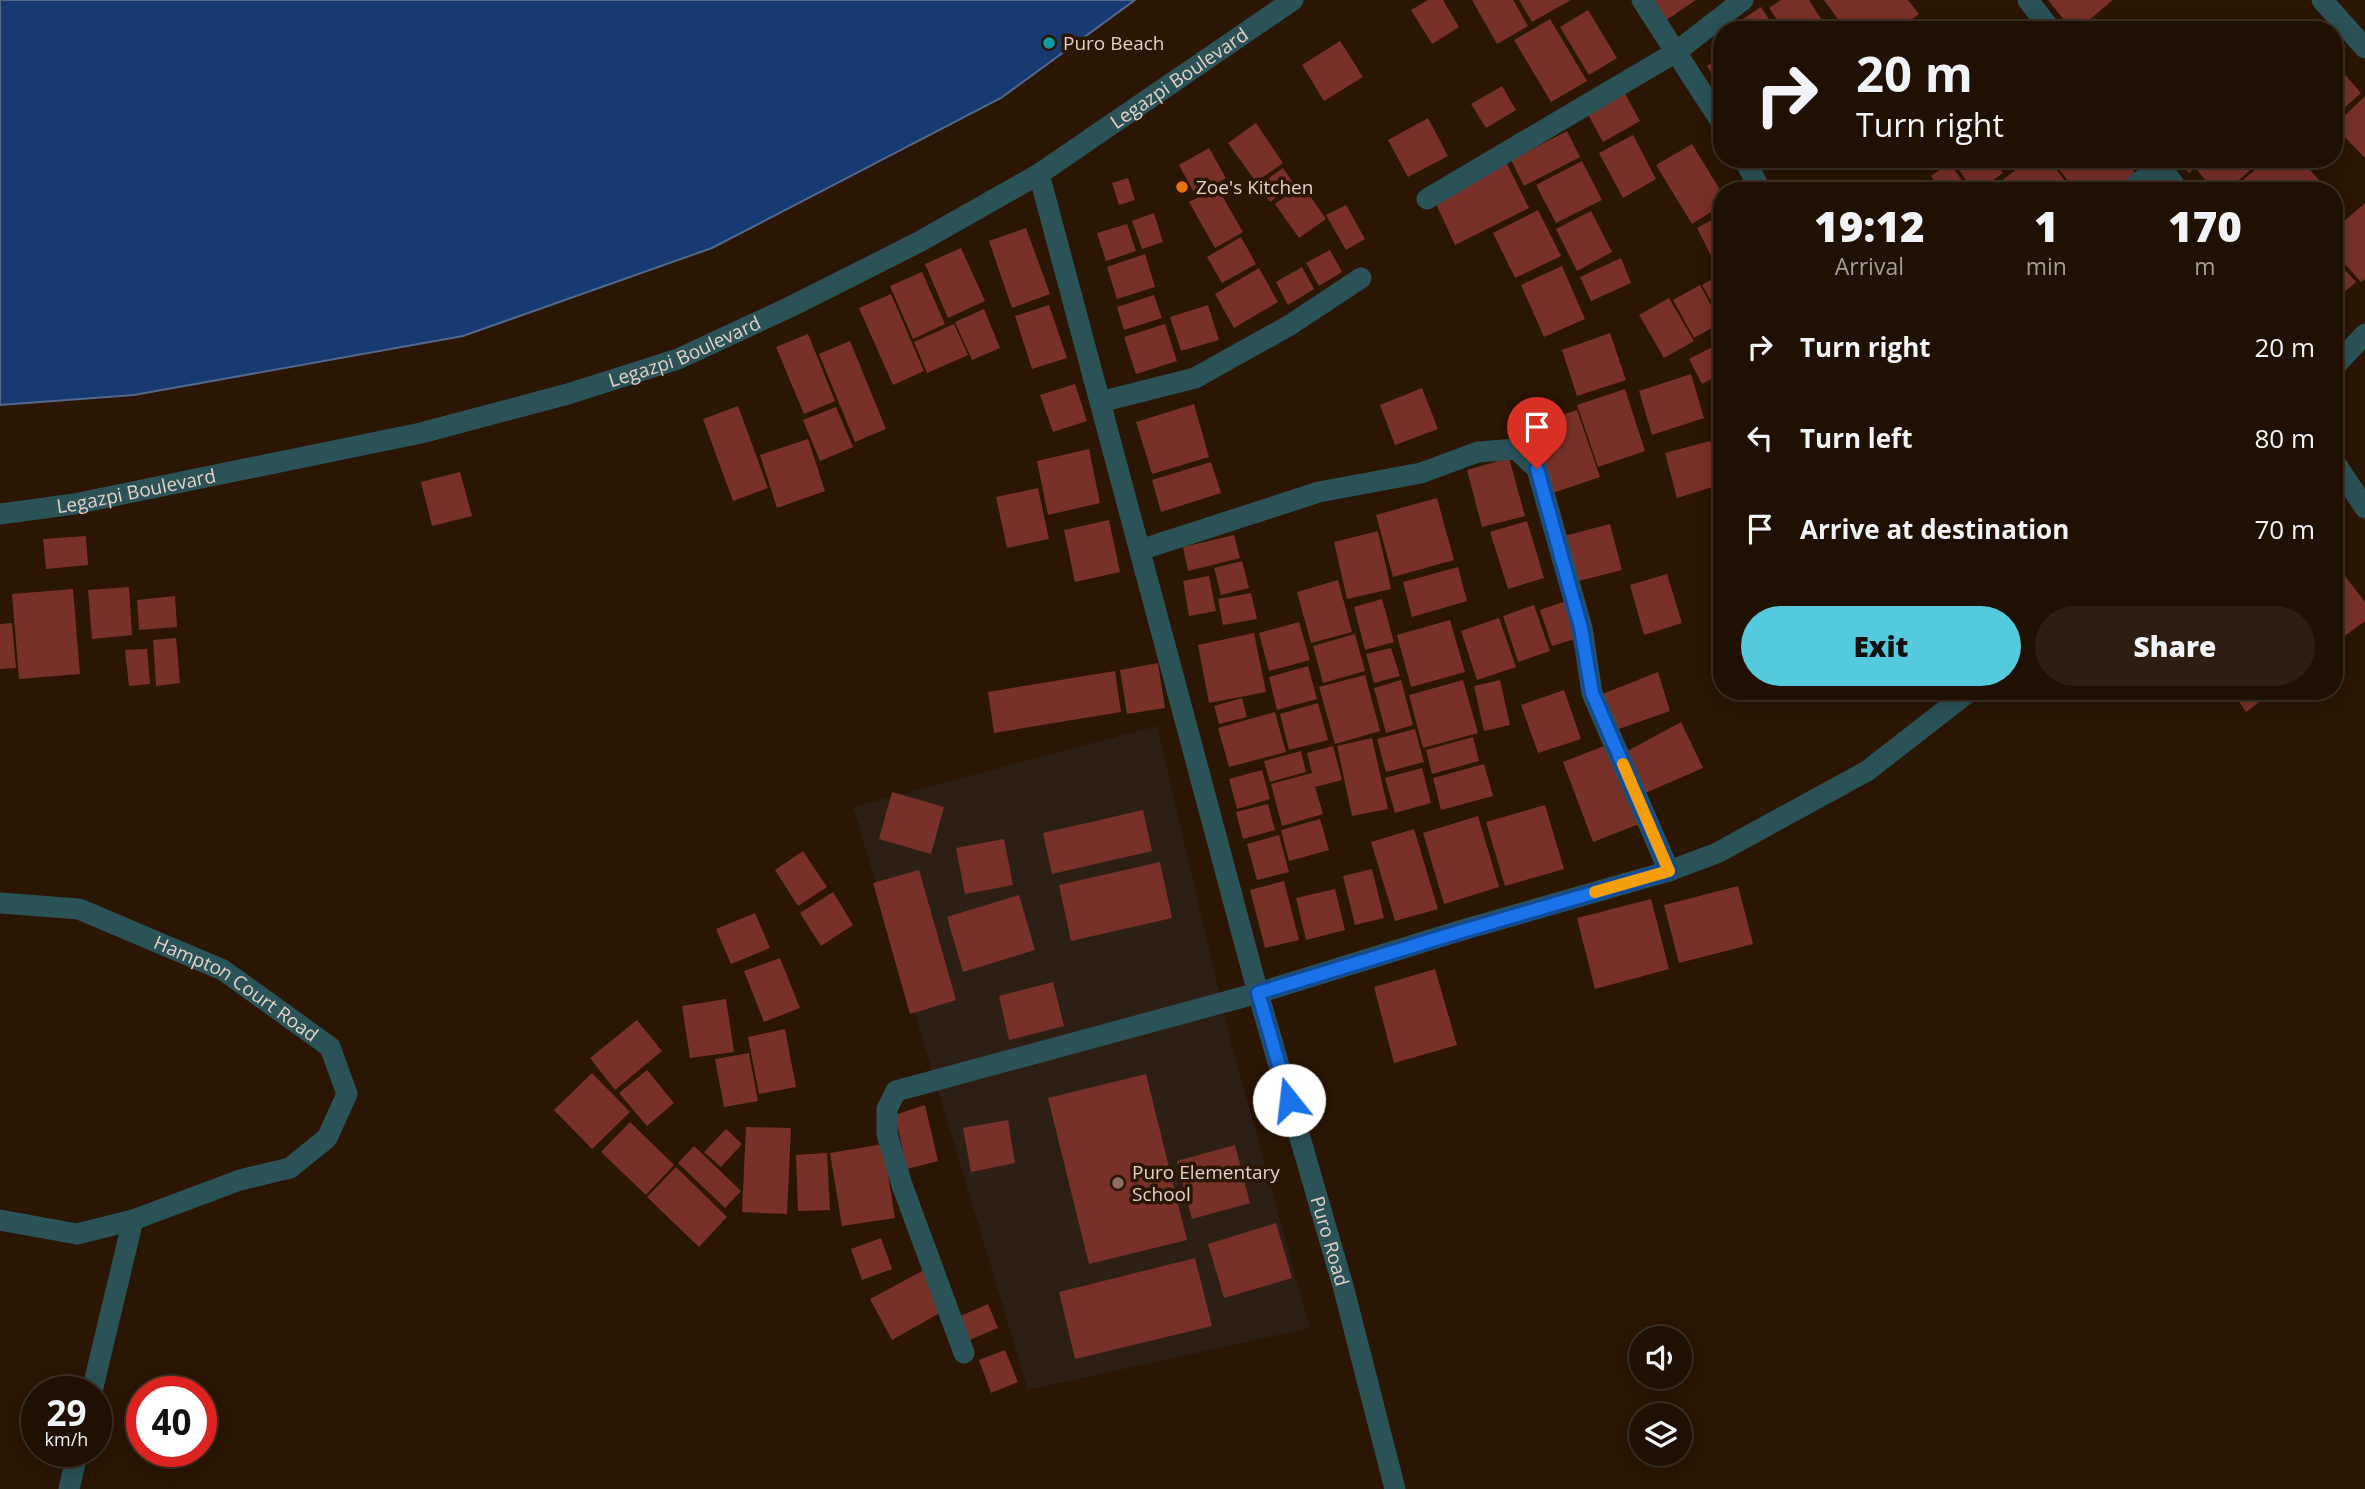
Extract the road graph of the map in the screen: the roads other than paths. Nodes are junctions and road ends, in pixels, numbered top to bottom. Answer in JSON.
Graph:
{"nodes":[{"id":1,"x":1293,"y":0,"type":"edge"},
{"id":2,"x":1642,"y":0,"type":"edge"},
{"id":3,"x":1742,"y":0,"type":"edge"},
{"id":4,"x":2028,"y":0,"type":"edge"},
{"id":5,"x":2322,"y":0,"type":"edge"},
{"id":6,"x":1715,"y":21,"type":"edge"},
{"id":7,"x":2044,"y":21,"type":"edge"},
{"id":8,"x":2341,"y":21,"type":"edge"},
{"id":9,"x":1713,"y":23,"type":"edge"},
{"id":10,"x":2343,"y":23,"type":"edge"},
{"id":11,"x":2365,"y":48,"type":"edge"},
{"id":12,"x":1676,"y":52,"type":"junction"},
{"id":13,"x":1713,"y":109,"type":"edge"},
{"id":14,"x":2150,"y":168,"type":"edge"},
{"id":15,"x":2161,"y":168,"type":"edge"},
{"id":16,"x":1040,"y":174,"type":"junction"},
{"id":17,"x":2137,"y":182,"type":"edge"},
{"id":18,"x":2172,"y":182,"type":"edge"},
{"id":19,"x":1427,"y":199,"type":"dead end"},
{"id":20,"x":1361,"y":278,"type":"dead end"},
{"id":21,"x":2365,"y":334,"type":"edge"},
{"id":22,"x":2343,"y":357,"type":"edge"},
{"id":23,"x":1100,"y":402,"type":"junction"},
{"id":24,"x":2343,"y":475,"type":"edge"},
{"id":25,"x":2365,"y":508,"type":"edge"},
{"id":26,"x":0,"y":514,"type":"edge"},
{"id":27,"x":1140,"y":550,"type":"junction"},
{"id":28,"x":1958,"y":700,"type":"edge"},
{"id":29,"x":1669,"y":871,"type":"junction"},
{"id":30,"x":0,"y":903,"type":"edge"},
{"id":31,"x":1258,"y":993,"type":"junction"},
{"id":32,"x":0,"y":1220,"type":"edge"},
{"id":33,"x":133,"y":1220,"type":"junction"},
{"id":34,"x":964,"y":1353,"type":"dead end"},
{"id":35,"x":96,"y":1376,"type":"edge"},
{"id":36,"x":74,"y":1467,"type":"edge"},
{"id":37,"x":69,"y":1489,"type":"edge"},
{"id":38,"x":1395,"y":1489,"type":"edge"}],
"edges":[{"from":1,"to":16,"type":"street","name":"Legazpi Boulevard"},
{"from":2,"to":12,"type":"street"},
{"from":3,"to":6,"type":"street"},
{"from":4,"to":7,"type":"street"},
{"from":5,"to":8,"type":"street"},
{"from":9,"to":12,"type":"street"},
{"from":10,"to":11,"type":"street"},
{"from":12,"to":13,"type":"street"},
{"from":12,"to":19,"type":"street"},
{"from":14,"to":17,"type":"street"},
{"from":15,"to":18,"type":"street"},
{"from":16,"to":23,"type":"street","name":"Puro Road"},
{"from":16,"to":26,"type":"street","name":"Legazpi Boulevard"},
{"from":20,"to":23,"type":"street"},
{"from":21,"to":22,"type":"street"},
{"from":23,"to":27,"type":"street","name":"Puro Road"},
{"from":24,"to":25,"type":"street"},
{"from":27,"to":29,"type":"street"},
{"from":27,"to":31,"type":"street","name":"Puro Road"},
{"from":28,"to":29,"type":"street"},
{"from":29,"to":31,"type":"street"},
{"from":30,"to":33,"type":"street","name":"Hampton Court Road"},
{"from":31,"to":34,"type":"street"},
{"from":31,"to":38,"type":"street","name":"Puro Road"},
{"from":32,"to":33,"type":"street","name":"Hampton Court Road"},
{"from":33,"to":35,"type":"street"},
{"from":36,"to":37,"type":"street"}]}
